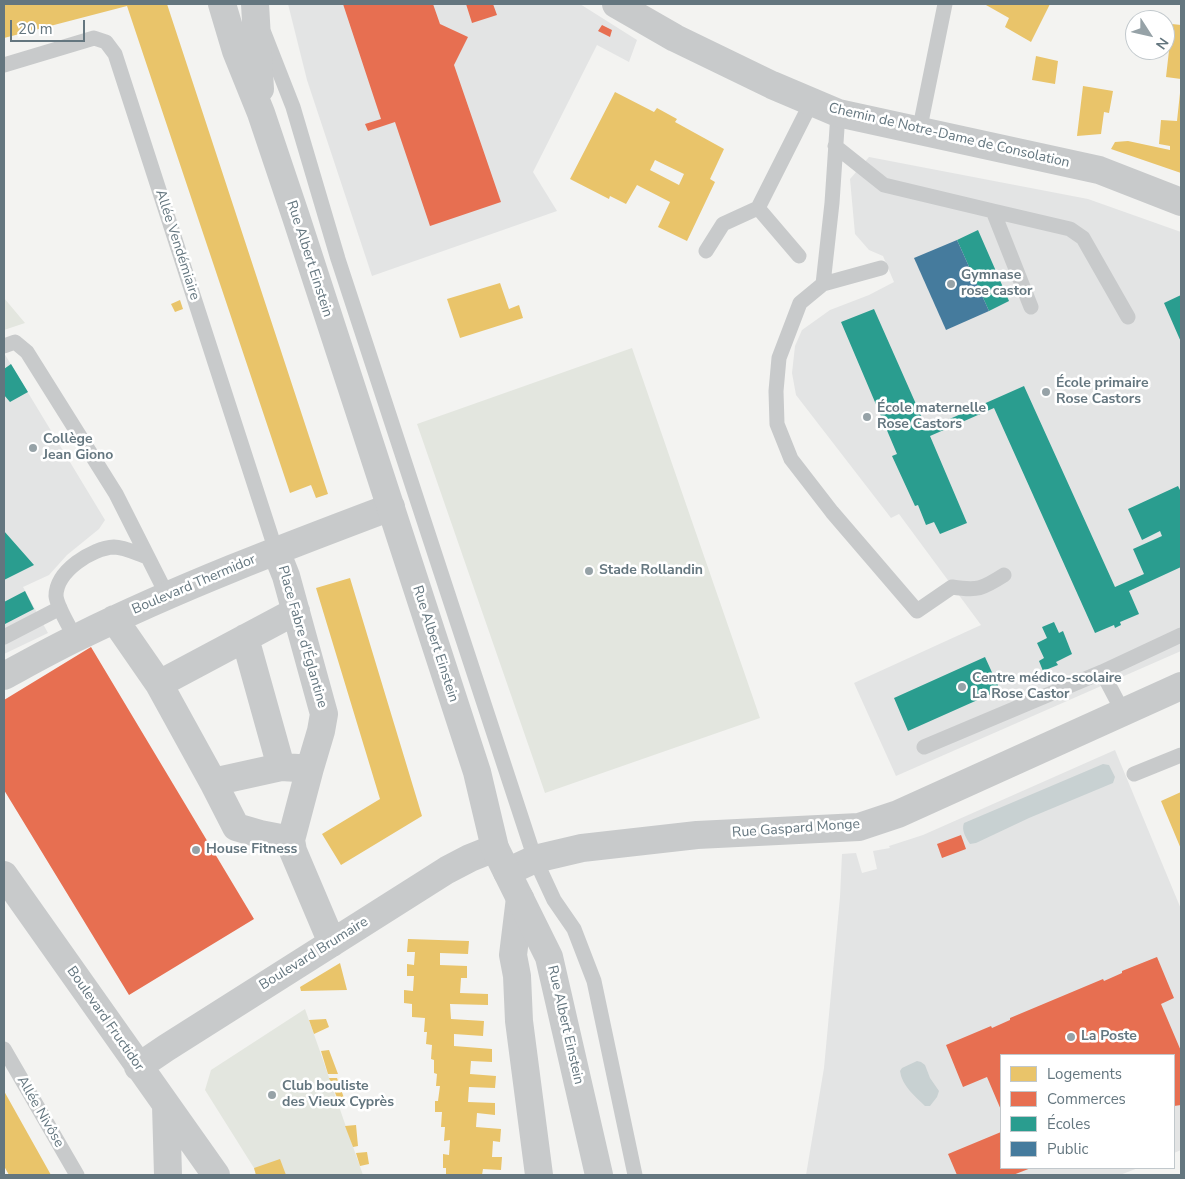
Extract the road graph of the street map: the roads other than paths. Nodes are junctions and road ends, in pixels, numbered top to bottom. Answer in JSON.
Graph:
{"nodes":[{"id":1,"x":222,"y":4,"type":"edge"},
{"id":2,"x":616,"y":4,"type":"edge"},
{"id":3,"x":945,"y":4,"type":"edge"},
{"id":4,"x":254,"y":6,"type":"edge"},
{"id":5,"x":4,"y":65,"type":"edge"},
{"id":6,"x":811,"y":103,"type":"junction"},
{"id":7,"x":261,"y":113,"type":"junction"},
{"id":8,"x":838,"y":113,"type":"junction"},
{"id":9,"x":919,"y":132,"type":"junction"},
{"id":10,"x":835,"y":146,"type":"junction"},
{"id":11,"x":1181,"y":202,"type":"edge"},
{"id":12,"x":758,"y":208,"type":"junction"},
{"id":13,"x":993,"y":211,"type":"junction"},
{"id":14,"x":706,"y":250,"type":"dead end"},
{"id":15,"x":799,"y":256,"type":"dead end"},
{"id":16,"x":881,"y":268,"type":"dead end"},
{"id":17,"x":822,"y":284,"type":"junction"},
{"id":18,"x":1031,"y":307,"type":"dead end"},
{"id":19,"x":1128,"y":317,"type":"dead end"},
{"id":20,"x":4,"y":346,"type":"edge"},
{"id":21,"x":391,"y":507,"type":"junction"},
{"id":22,"x":276,"y":551,"type":"junction"},
{"id":23,"x":147,"y":557,"type":"junction"},
{"id":24,"x":1004,"y":575,"type":"dead end"},
{"id":25,"x":167,"y":595,"type":"junction"},
{"id":26,"x":60,"y":608,"type":"junction"},
{"id":27,"x":296,"y":611,"type":"junction"},
{"id":28,"x":114,"y":620,"type":"junction"},
{"id":29,"x":1181,"y":635,"type":"edge"},
{"id":30,"x":4,"y":637,"type":"edge"},
{"id":31,"x":76,"y":638,"type":"junction"},
{"id":32,"x":245,"y":638,"type":"junction"},
{"id":33,"x":1102,"y":672,"type":"junction"},
{"id":34,"x":4,"y":676,"type":"edge"},
{"id":35,"x":158,"y":684,"type":"junction"},
{"id":36,"x":1181,"y":686,"type":"edge"},
{"id":37,"x":1123,"y":712,"type":"junction"},
{"id":38,"x":924,"y":746,"type":"dead end"},
{"id":39,"x":1181,"y":755,"type":"edge"},
{"id":40,"x":280,"y":767,"type":"junction"},
{"id":41,"x":310,"y":768,"type":"junction"},
{"id":42,"x":1134,"y":774,"type":"dead end"},
{"id":43,"x":213,"y":782,"type":"junction"},
{"id":44,"x":291,"y":840,"type":"junction"},
{"id":45,"x":495,"y":848,"type":"junction"},
{"id":46,"x":534,"y":859,"type":"junction"},
{"id":47,"x":507,"y":872,"type":"junction"},
{"id":48,"x":4,"y":875,"type":"edge"},
{"id":49,"x":520,"y":898,"type":"junction"},
{"id":50,"x":332,"y":943,"type":"junction"},
{"id":51,"x":4,"y":1049,"type":"edge"},
{"id":52,"x":138,"y":1067,"type":"junction"},
{"id":53,"x":166,"y":1105,"type":"junction"},
{"id":54,"x":76,"y":1175,"type":"edge"},
{"id":55,"x":168,"y":1175,"type":"edge"},
{"id":56,"x":216,"y":1175,"type":"edge"},
{"id":57,"x":539,"y":1175,"type":"edge"},
{"id":58,"x":599,"y":1175,"type":"edge"},
{"id":59,"x":635,"y":1175,"type":"edge"}],
"edges":[{"from":1,"to":7,"type":"street","name":"Rue Albert Einstein"},
{"from":2,"to":6,"type":"street","name":"Chemin de Notre-Dame de Consolation"},
{"from":3,"to":9,"type":"lane"},
{"from":4,"to":7,"type":"street","name":"Rue Albert Einstein"},
{"from":4,"to":46,"type":"lane"},
{"from":5,"to":22,"type":"lane","name":"Allée Vendémiaire"},
{"from":6,"to":8,"type":"street","name":"Chemin de Notre-Dame de Consolation"},
{"from":6,"to":12,"type":"lane"},
{"from":7,"to":21,"type":"street","name":"Rue Albert Einstein"},
{"from":8,"to":9,"type":"street","name":"Chemin de Notre-Dame de Consolation"},
{"from":8,"to":10,"type":"lane"},
{"from":9,"to":11,"type":"street","name":"Chemin de Notre-Dame de Consolation"},
{"from":10,"to":13,"type":"lane"},
{"from":10,"to":17,"type":"lane"},
{"from":12,"to":14,"type":"lane"},
{"from":12,"to":15,"type":"lane"},
{"from":13,"to":18,"type":"lane"},
{"from":13,"to":19,"type":"lane"},
{"from":16,"to":17,"type":"lane"},
{"from":17,"to":24,"type":"lane"},
{"from":20,"to":23,"type":"lane"},
{"from":21,"to":22,"type":"street","name":"Boulevard Thermidor"},
{"from":21,"to":45,"type":"street","name":"Rue Albert Einstein"},
{"from":22,"to":25,"type":"street","name":"Boulevard Thermidor"},
{"from":22,"to":27,"type":"street","name":"Place Fabre d'Églantine"},
{"from":23,"to":25,"type":"lane"},
{"from":23,"to":26,"type":"lane"},
{"from":25,"to":28,"type":"street","name":"Boulevard Thermidor"},
{"from":26,"to":30,"type":"lane"},
{"from":26,"to":31,"type":"lane"},
{"from":27,"to":32,"type":"street"},
{"from":27,"to":41,"type":"street","name":"Place Fabre d'Églantine"},
{"from":28,"to":31,"type":"street","name":"Boulevard Thermidor"},
{"from":28,"to":35,"type":"street"},
{"from":29,"to":33,"type":"lane"},
{"from":31,"to":34,"type":"street","name":"Boulevard Thermidor"},
{"from":32,"to":35,"type":"street"},
{"from":32,"to":40,"type":"street"},
{"from":33,"to":37,"type":"lane"},
{"from":33,"to":38,"type":"lane"},
{"from":35,"to":43,"type":"street"},
{"from":36,"to":37,"type":"street","name":"Rue Gaspard Monge"},
{"from":37,"to":46,"type":"street","name":"Rue Gaspard Monge"},
{"from":39,"to":42,"type":"lane"},
{"from":40,"to":41,"type":"street"},
{"from":40,"to":43,"type":"street"},
{"from":41,"to":44,"type":"street","name":"Place Fabre d'Églantine"},
{"from":43,"to":44,"type":"street"},
{"from":44,"to":50,"type":"street"},
{"from":45,"to":47,"type":"street","name":"Rue Albert Einstein"},
{"from":45,"to":50,"type":"street","name":"Boulevard Brumaire"},
{"from":46,"to":47,"type":"street","name":"Rue Gaspard Monge"},
{"from":46,"to":59,"type":"lane"},
{"from":47,"to":49,"type":"street","name":"Rue Albert Einstein"},
{"from":48,"to":52,"type":"street","name":"Boulevard Fructidor"},
{"from":49,"to":57,"type":"street"},
{"from":49,"to":58,"type":"street","name":"Rue Albert Einstein"},
{"from":50,"to":52,"type":"street","name":"Boulevard Brumaire"},
{"from":51,"to":54,"type":"lane","name":"Allée Nivôse"},
{"from":52,"to":53,"type":"street","name":"Boulevard Fructidor"},
{"from":53,"to":55,"type":"street"},
{"from":53,"to":56,"type":"street","name":"Boulevard Fructidor"}]}
